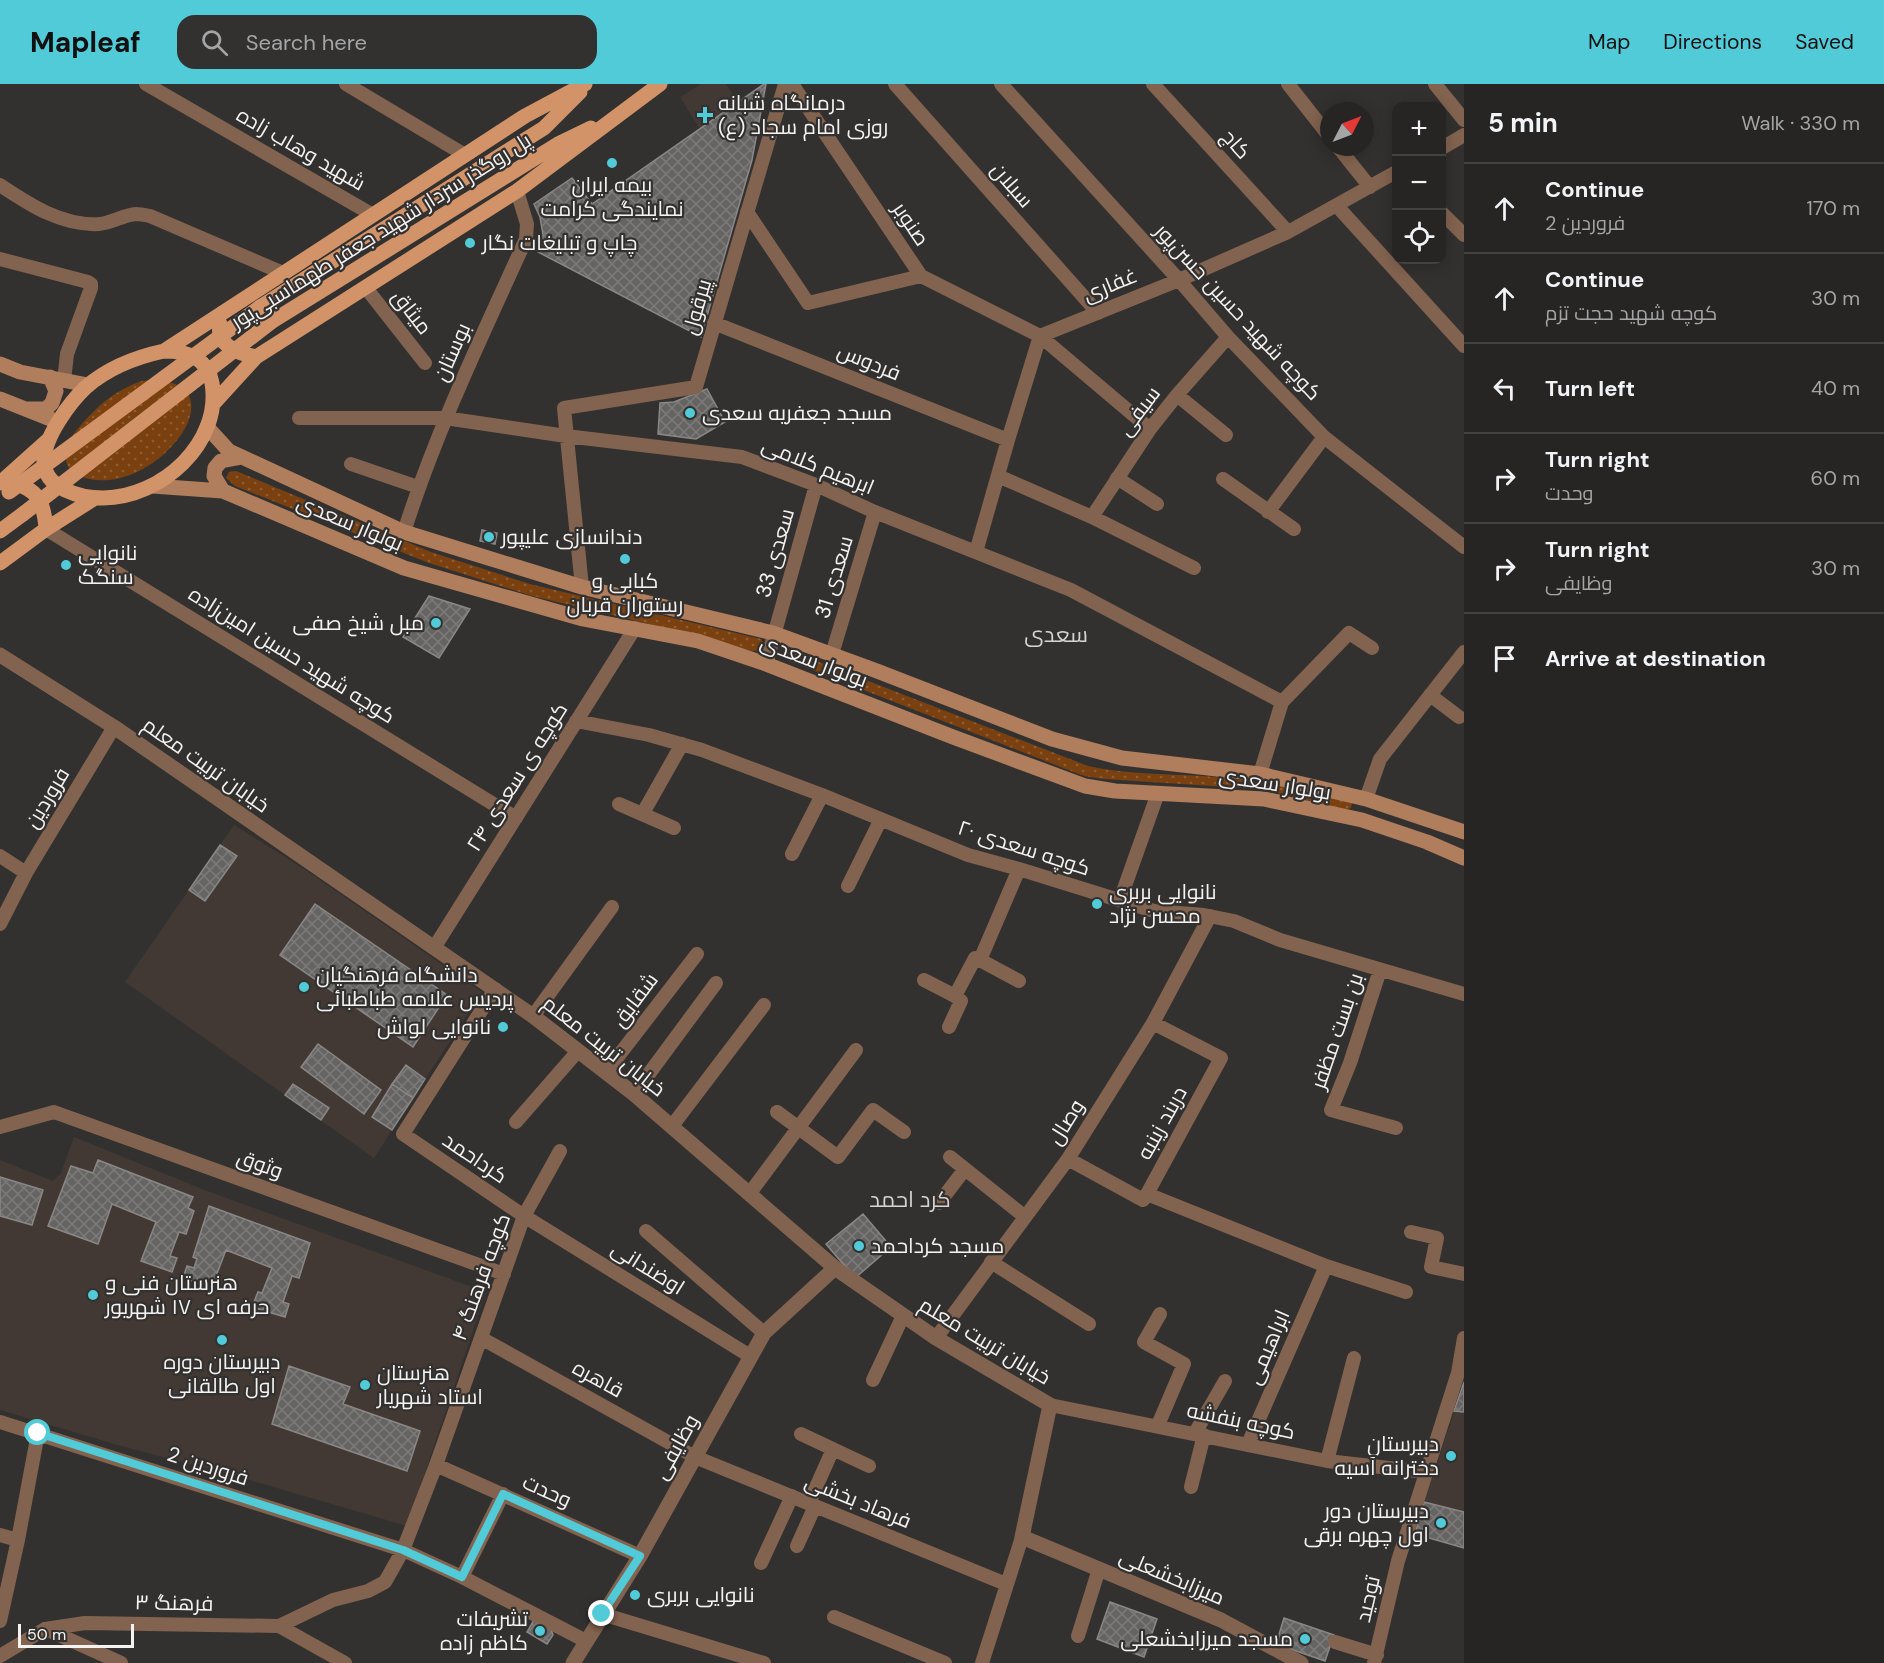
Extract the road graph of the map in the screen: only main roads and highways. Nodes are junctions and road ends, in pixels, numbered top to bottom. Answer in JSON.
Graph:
{"nodes":[{"id":1,"x":586,"y":84,"type":"edge"},
{"id":2,"x":660,"y":84,"type":"edge"},
{"id":3,"x":616,"y":117,"type":"junction"},
{"id":4,"x":222,"y":315,"type":"junction"},
{"id":5,"x":164,"y":351,"type":"junction"},
{"id":6,"x":256,"y":357,"type":"junction"},
{"id":7,"x":0,"y":364,"type":"edge"},
{"id":8,"x":57,"y":379,"type":"junction"},
{"id":9,"x":88,"y":386,"type":"junction"},
{"id":10,"x":0,"y":399,"type":"edge"},
{"id":11,"x":214,"y":403,"type":"junction"},
{"id":12,"x":25,"y":409,"type":"junction"},
{"id":13,"x":58,"y":422,"type":"junction"},
{"id":14,"x":207,"y":427,"type":"junction"},
{"id":15,"x":51,"y":438,"type":"junction"},
{"id":16,"x":242,"y":457,"type":"junction"},
{"id":17,"x":152,"y":486,"type":"junction"},
{"id":18,"x":3,"y":489,"type":"edge"},
{"id":19,"x":223,"y":491,"type":"junction"},
{"id":20,"x":95,"y":498,"type":"junction"},
{"id":21,"x":46,"y":529,"type":"junction"},
{"id":22,"x":0,"y":531,"type":"edge"},
{"id":23,"x":0,"y":563,"type":"edge"},
{"id":24,"x":1366,"y":799,"type":"junction"},
{"id":25,"x":1362,"y":820,"type":"junction"},
{"id":26,"x":1464,"y":832,"type":"edge"},
{"id":27,"x":1464,"y":858,"type":"edge"}],
"edges":[{"from":1,"to":4,"type":"main road"},
{"from":1,"to":18,"type":"main road","name":"پل روگذر سردار شهید جعفر طهماسبی‌پور","bridge":true},
{"from":2,"to":3,"type":"main road"},
{"from":3,"to":6,"type":"main road"},
{"from":3,"to":22,"type":"main road","name":"پل روگذر سردار شهید جعفر طهماسبی‌پور","bridge":true},
{"from":4,"to":5,"type":"main road"},
{"from":4,"to":6,"type":"main road"},
{"from":5,"to":9,"type":"main road"},
{"from":5,"to":11,"type":"main road"},
{"from":6,"to":11,"type":"main road"},
{"from":7,"to":8,"type":"main road"},
{"from":8,"to":9,"type":"main road"},
{"from":8,"to":12,"type":"main road"},
{"from":9,"to":13,"type":"main road"},
{"from":10,"to":12,"type":"main road"},
{"from":11,"to":14,"type":"main road"},
{"from":12,"to":13,"type":"main road"},
{"from":13,"to":15,"type":"main road"},
{"from":14,"to":16,"type":"main road","name":"بولوار سعدی"},
{"from":14,"to":17,"type":"main road"},
{"from":15,"to":18,"type":"main road"},
{"from":15,"to":20,"type":"main road"},
{"from":16,"to":19,"type":"main road"},
{"from":16,"to":24,"type":"main road","name":"بولوار سعدی"},
{"from":17,"to":19,"type":"main road","name":"بولوار سعدی"},
{"from":17,"to":20,"type":"main road"},
{"from":18,"to":21,"type":"main road"},
{"from":19,"to":25,"type":"main road","name":"بولوار سعدی"},
{"from":20,"to":21,"type":"main road"},
{"from":21,"to":23,"type":"main road"},
{"from":24,"to":25,"type":"main road"},
{"from":24,"to":26,"type":"main road","name":"بولوار سعدی"},
{"from":25,"to":27,"type":"main road","name":"بولوار سعدی"}]}
